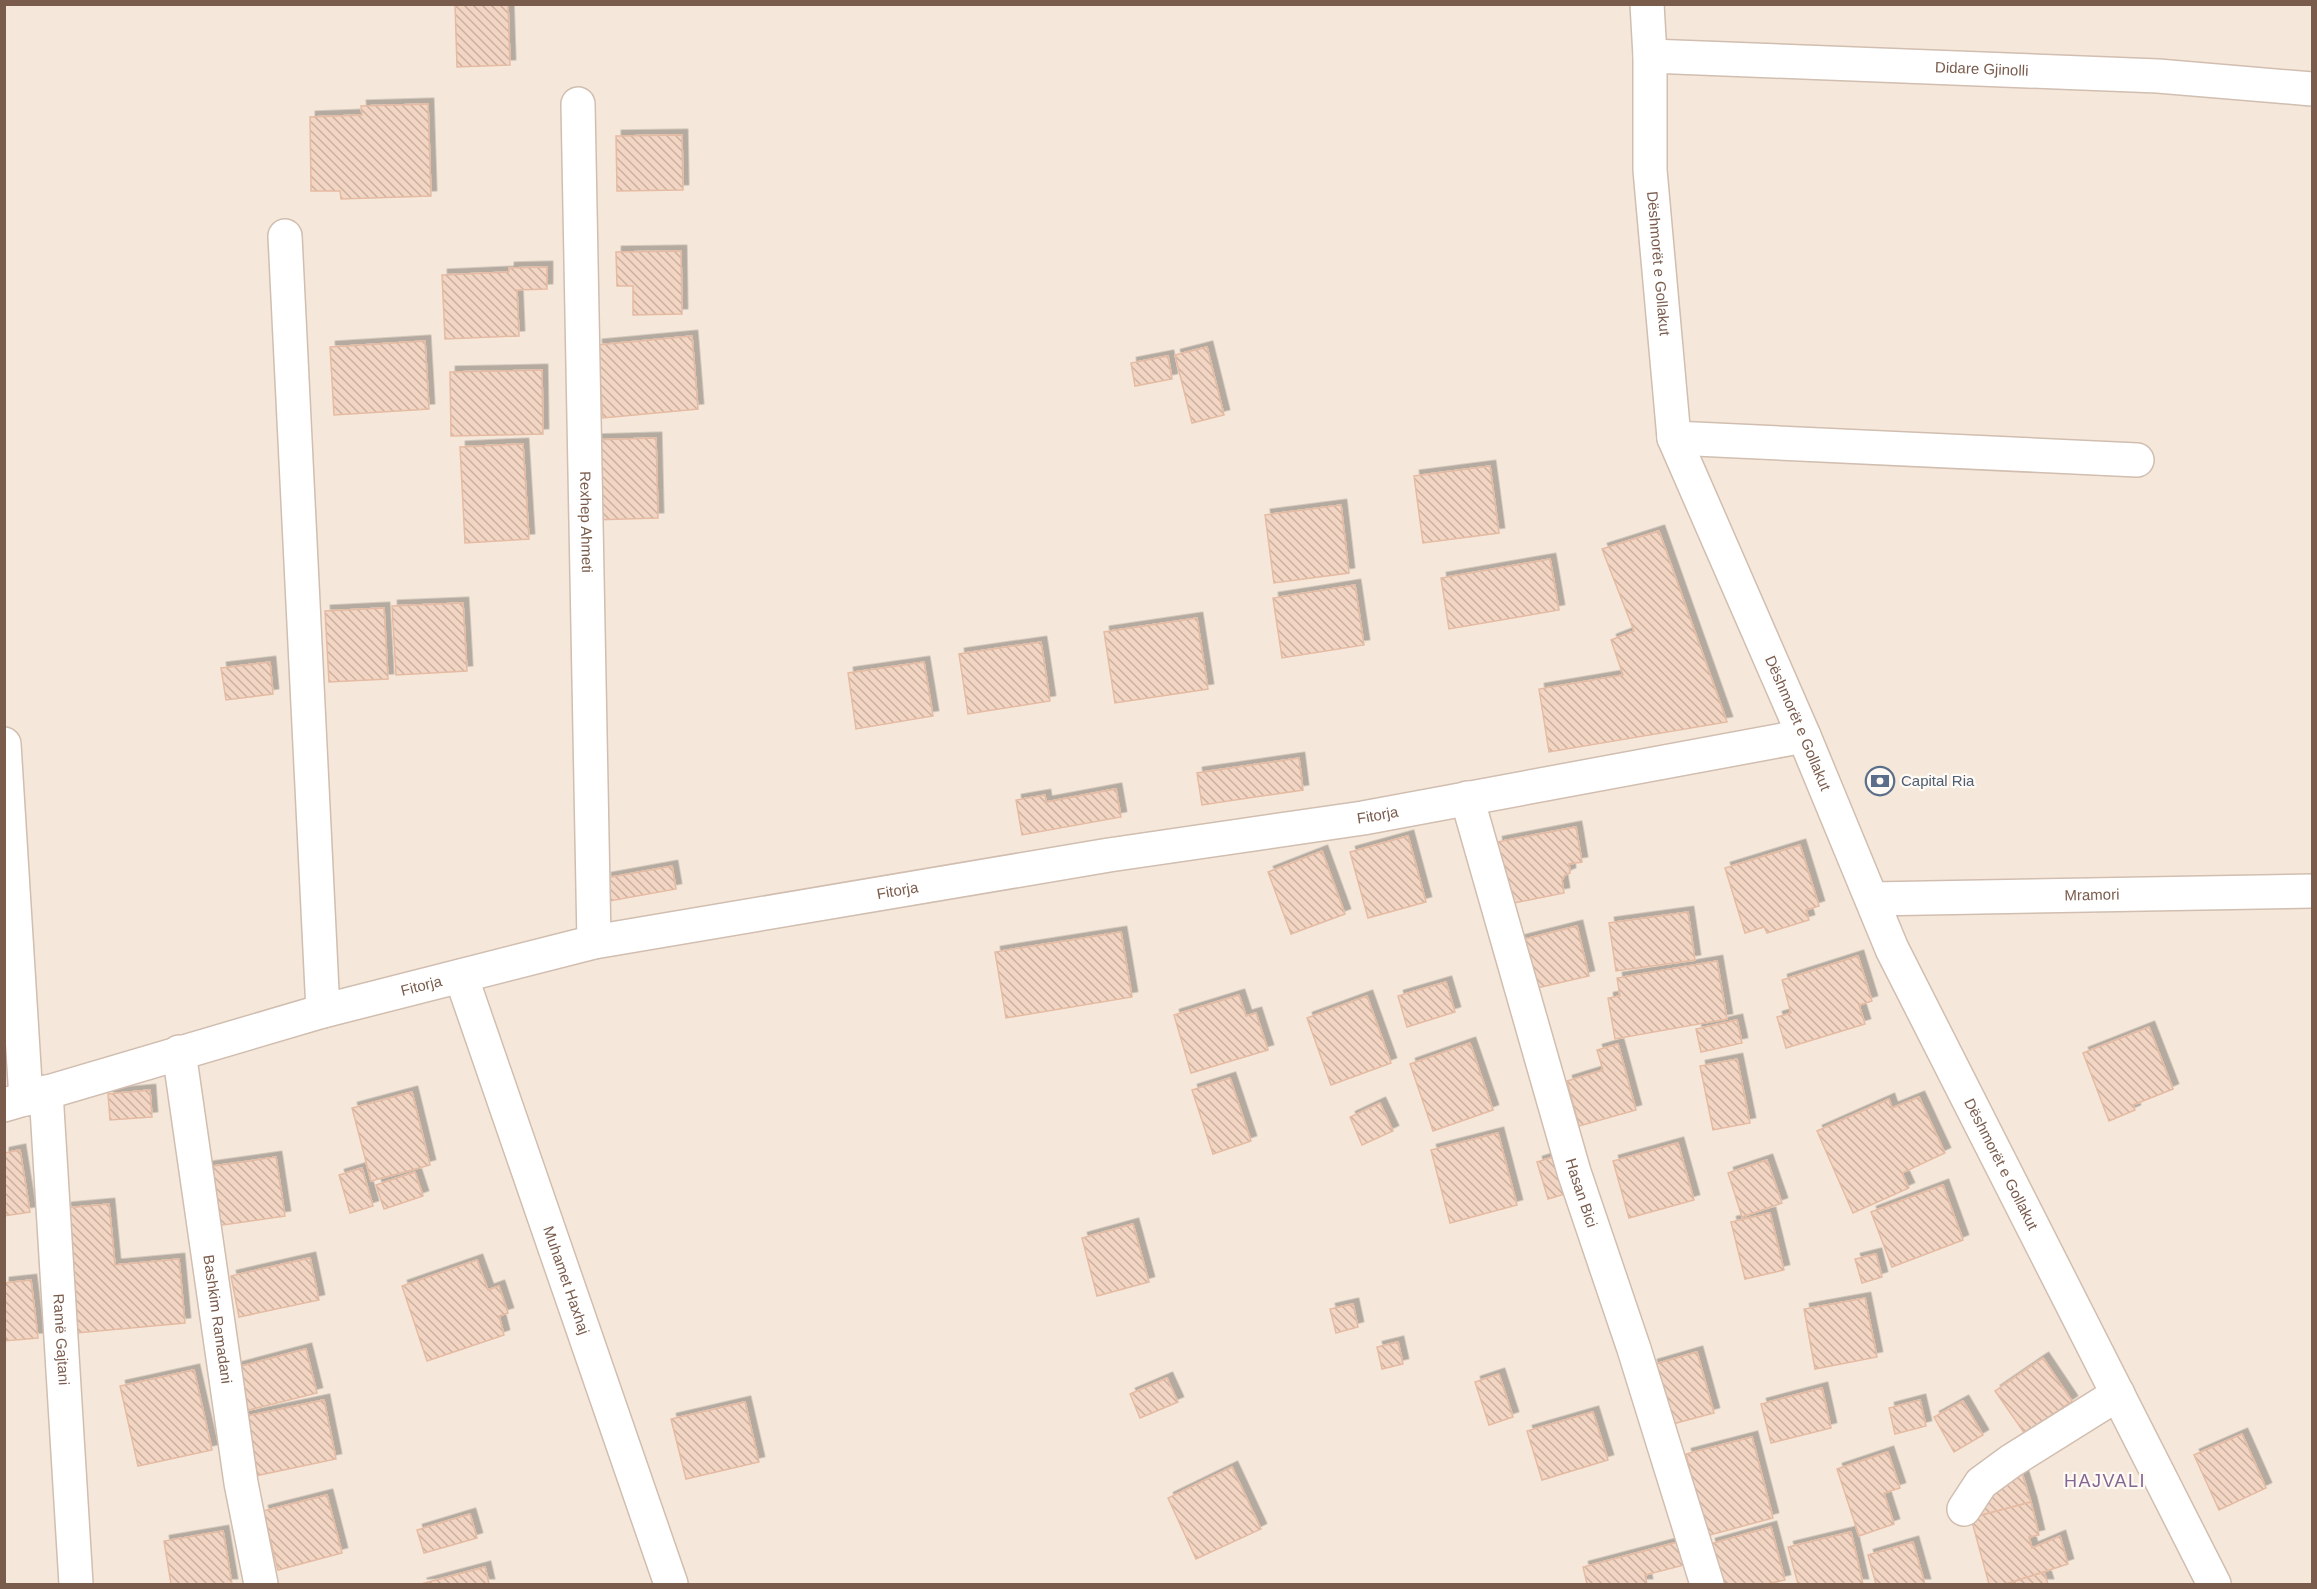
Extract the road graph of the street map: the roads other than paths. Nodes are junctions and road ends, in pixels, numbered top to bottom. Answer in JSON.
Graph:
{"nodes":[{"id":1,"x":1647,"y":4,"type":"edge"},
{"id":2,"x":1650,"y":56,"type":"junction"},
{"id":3,"x":2313,"y":89,"type":"edge"},
{"id":4,"x":578,"y":104,"type":"dead end"},
{"id":5,"x":285,"y":236,"type":"dead end"},
{"id":6,"x":1674,"y":438,"type":"junction"},
{"id":7,"x":2137,"y":460,"type":"dead end"},
{"id":8,"x":1804,"y":736,"type":"junction"},
{"id":9,"x":4,"y":744,"type":"edge"},
{"id":10,"x":1467,"y":798,"type":"junction"},
{"id":11,"x":2313,"y":891,"type":"edge"},
{"id":12,"x":1872,"y":899,"type":"junction"},
{"id":13,"x":594,"y":942,"type":"junction"},
{"id":14,"x":461,"y":976,"type":"junction"},
{"id":15,"x":323,"y":1011,"type":"junction"},
{"id":16,"x":179,"y":1052,"type":"junction"},
{"id":17,"x":26,"y":1099,"type":"edge"},
{"id":18,"x":2118,"y":1394,"type":"junction"},
{"id":19,"x":1964,"y":1509,"type":"dead end"},
{"id":20,"x":76,"y":1584,"type":"edge"},
{"id":21,"x":261,"y":1584,"type":"edge"},
{"id":22,"x":671,"y":1584,"type":"edge"},
{"id":23,"x":1707,"y":1584,"type":"edge"},
{"id":24,"x":2214,"y":1584,"type":"edge"}],
"edges":[{"from":1,"to":2,"type":"street","name":"Dëshmorët e Gollakut"},
{"from":2,"to":3,"type":"street","name":"Didare Gjinolli"},
{"from":2,"to":6,"type":"street","name":"Dëshmorët e Gollakut"},
{"from":4,"to":13,"type":"street","name":"Rexhep Ahmeti"},
{"from":5,"to":15,"type":"street"},
{"from":6,"to":7,"type":"street"},
{"from":6,"to":8,"type":"street","name":"Dëshmorët e Gollakut"},
{"from":8,"to":10,"type":"street","name":"Fitorja"},
{"from":8,"to":12,"type":"street","name":"Dëshmorët e Gollakut"},
{"from":9,"to":17,"type":"street","name":"Ramë Gajtani"},
{"from":10,"to":13,"type":"street","name":"Fitorja"},
{"from":10,"to":23,"type":"street","name":"Hasan Bici"},
{"from":11,"to":12,"type":"street","name":"Mramori"},
{"from":12,"to":18,"type":"street","name":"Dëshmorët e Gollakut"},
{"from":13,"to":14,"type":"street","name":"Fitorja"},
{"from":14,"to":15,"type":"street","name":"Fitorja"},
{"from":14,"to":22,"type":"street","name":"Muhamet Haxhaj"},
{"from":15,"to":16,"type":"street","name":"Fitorja"},
{"from":16,"to":17,"type":"street","name":"Fitorja"},
{"from":16,"to":21,"type":"street","name":"Bashkim Ramadani"},
{"from":17,"to":20,"type":"street","name":"Ramë Gajtani"},
{"from":18,"to":19,"type":"street"},
{"from":18,"to":24,"type":"street","name":"Dëshmorët e Gollakut"}]}
